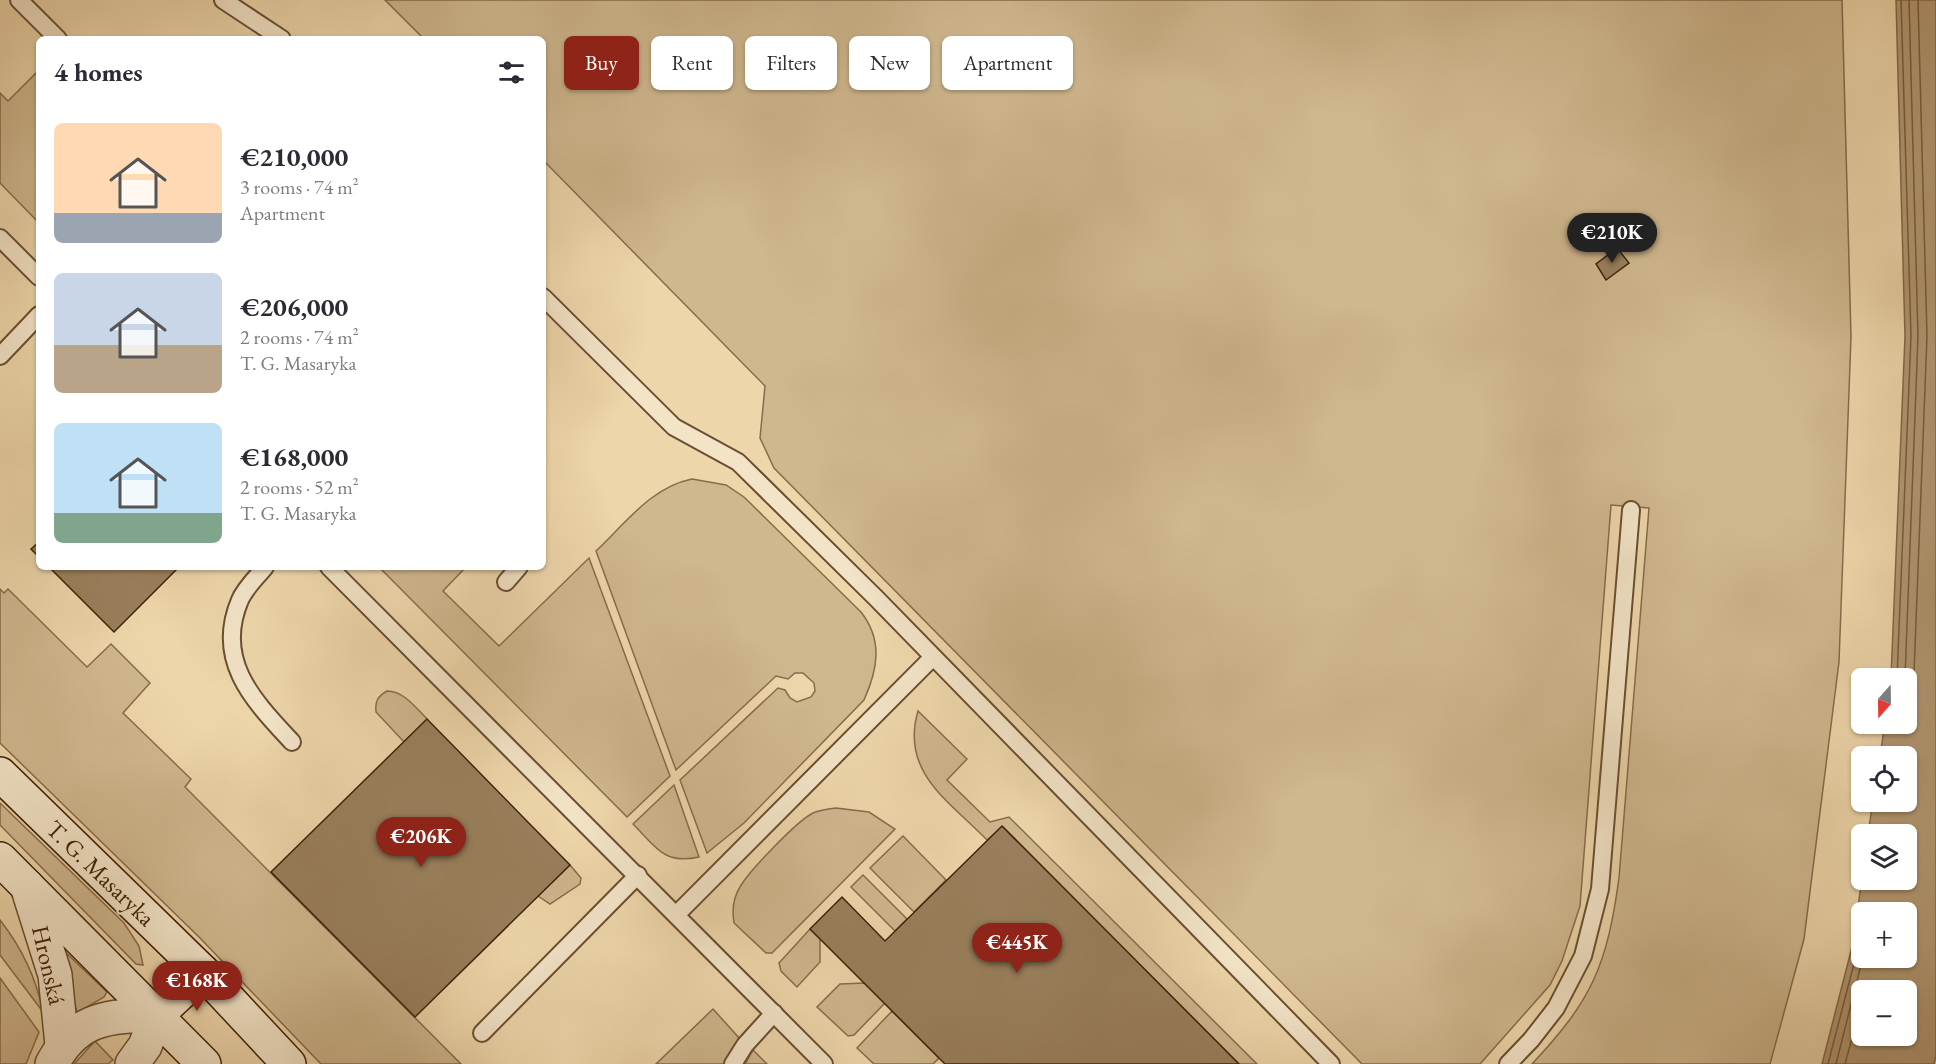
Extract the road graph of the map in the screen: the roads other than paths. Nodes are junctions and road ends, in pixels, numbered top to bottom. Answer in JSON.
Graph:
{"nodes":[{"id":1,"x":19,"y":0,"type":"edge"},
{"id":2,"x":223,"y":0,"type":"edge"},
{"id":3,"x":55,"y":36,"type":"edge"},
{"id":4,"x":277,"y":36,"type":"edge"},
{"id":5,"x":0,"y":238,"type":"edge"},
{"id":6,"x":36,"y":274,"type":"edge"},
{"id":7,"x":546,"y":300,"type":"edge"},
{"id":8,"x":36,"y":318,"type":"edge"},
{"id":9,"x":0,"y":356,"type":"edge"},
{"id":10,"x":1631,"y":510,"type":"dead end"},
{"id":11,"x":263,"y":570,"type":"edge"},
{"id":12,"x":332,"y":570,"type":"edge"},
{"id":13,"x":516,"y":570,"type":"edge"},
{"id":14,"x":506,"y":582,"type":"dead end"},
{"id":15,"x":930,"y":661,"type":"dead end"},
{"id":16,"x":292,"y":742,"type":"dead end"},
{"id":17,"x":0,"y":774,"type":"edge"},
{"id":18,"x":0,"y":860,"type":"edge"},
{"id":19,"x":638,"y":875,"type":"junction"},
{"id":20,"x":27,"y":886,"type":"junction"},
{"id":21,"x":677,"y":914,"type":"junction"},
{"id":22,"x":203,"y":972,"type":"junction"},
{"id":23,"x":774,"y":1013,"type":"junction"},
{"id":24,"x":157,"y":1015,"type":"junction"},
{"id":25,"x":482,"y":1033,"type":"dead end"},
{"id":26,"x":57,"y":1055,"type":"edge"},
{"id":27,"x":132,"y":1064,"type":"edge"},
{"id":28,"x":204,"y":1064,"type":"edge"},
{"id":29,"x":289,"y":1064,"type":"edge"},
{"id":30,"x":733,"y":1064,"type":"edge"},
{"id":31,"x":824,"y":1064,"type":"edge"},
{"id":32,"x":1331,"y":1064,"type":"edge"},
{"id":33,"x":1508,"y":1064,"type":"edge"}],
"edges":[{"from":1,"to":3,"type":"lane"},
{"from":2,"to":4,"type":"lane"},
{"from":5,"to":6,"type":"lane"},
{"from":7,"to":32,"type":"lane"},
{"from":8,"to":9,"type":"lane"},
{"from":10,"to":33,"type":"lane"},
{"from":11,"to":16,"type":"lane"},
{"from":12,"to":19,"type":"lane"},
{"from":13,"to":14,"type":"lane"},
{"from":15,"to":21,"type":"lane"},
{"from":17,"to":22,"type":"street","name":"T. G. Masaryka"},
{"from":18,"to":20,"type":"street"},
{"from":19,"to":21,"type":"lane"},
{"from":19,"to":25,"type":"lane"},
{"from":20,"to":24,"type":"street"},
{"from":20,"to":26,"type":"street","name":"Hronská"},
{"from":21,"to":23,"type":"lane"},
{"from":22,"to":24,"type":"street"},
{"from":22,"to":29,"type":"street","name":"T. G. Masaryka"},
{"from":23,"to":30,"type":"lane"},
{"from":23,"to":31,"type":"lane"},
{"from":24,"to":26,"type":"street","name":"Hronská"},
{"from":24,"to":27,"type":"street"},
{"from":24,"to":28,"type":"street"}]}
